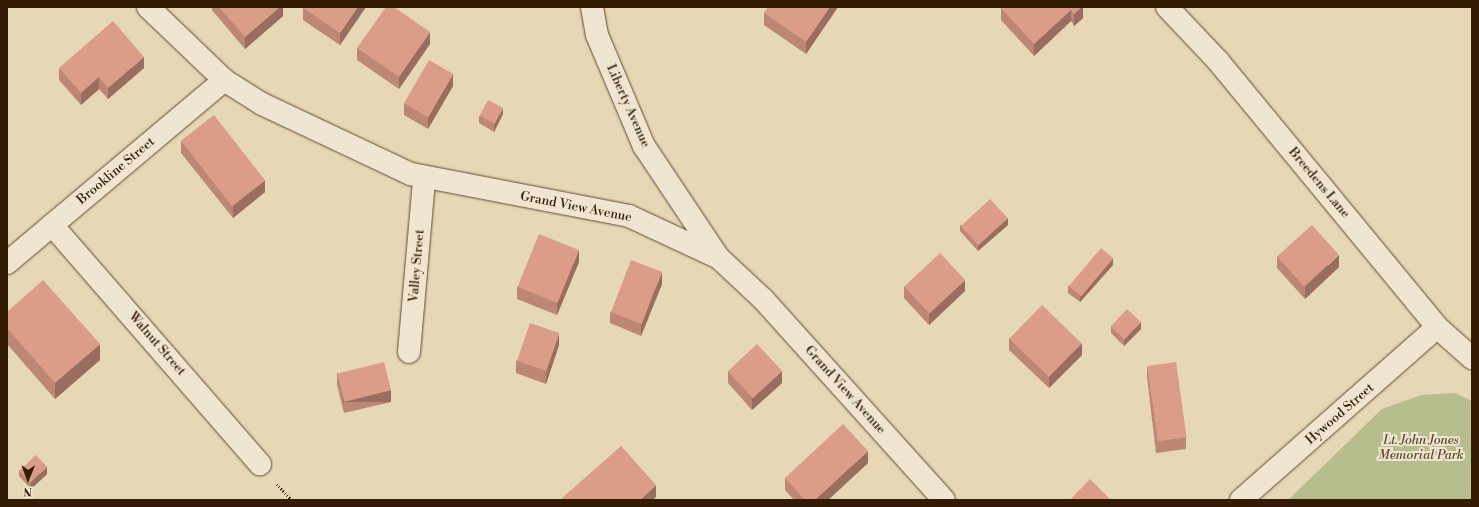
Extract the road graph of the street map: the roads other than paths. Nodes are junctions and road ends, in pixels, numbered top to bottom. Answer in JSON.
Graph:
{"nodes":[{"id":1,"x":148,"y":7,"type":"edge"},
{"id":2,"x":592,"y":7,"type":"edge"},
{"id":3,"x":1167,"y":7,"type":"edge"},
{"id":4,"x":224,"y":80,"type":"junction"},
{"id":5,"x":424,"y":179,"type":"junction"},
{"id":6,"x":52,"y":225,"type":"junction"},
{"id":7,"x":719,"y":258,"type":"junction"},
{"id":8,"x":7,"y":263,"type":"edge"},
{"id":9,"x":1438,"y":327,"type":"junction"},
{"id":10,"x":409,"y":352,"type":"dead end"},
{"id":11,"x":1472,"y":358,"type":"edge"},
{"id":12,"x":260,"y":464,"type":"dead end"},
{"id":13,"x":944,"y":500,"type":"edge"},
{"id":14,"x":1241,"y":500,"type":"edge"}],
"edges":[{"from":1,"to":4,"type":"street","name":"Grand View Avenue"},
{"from":2,"to":7,"type":"street","name":"Liberty Avenue"},
{"from":3,"to":9,"type":"street","name":"Breedens Lane"},
{"from":4,"to":5,"type":"street","name":"Grand View Avenue"},
{"from":4,"to":6,"type":"street","name":"Brookline Street"},
{"from":5,"to":7,"type":"street","name":"Grand View Avenue"},
{"from":5,"to":10,"type":"street","name":"Valley Street"},
{"from":6,"to":8,"type":"street","name":"Brookline Street"},
{"from":6,"to":12,"type":"street","name":"Walnut Street"},
{"from":7,"to":13,"type":"street","name":"Grand View Avenue"},
{"from":9,"to":11,"type":"street","name":"Breedens Lane"},
{"from":9,"to":14,"type":"street","name":"Hywood Street"}]}
